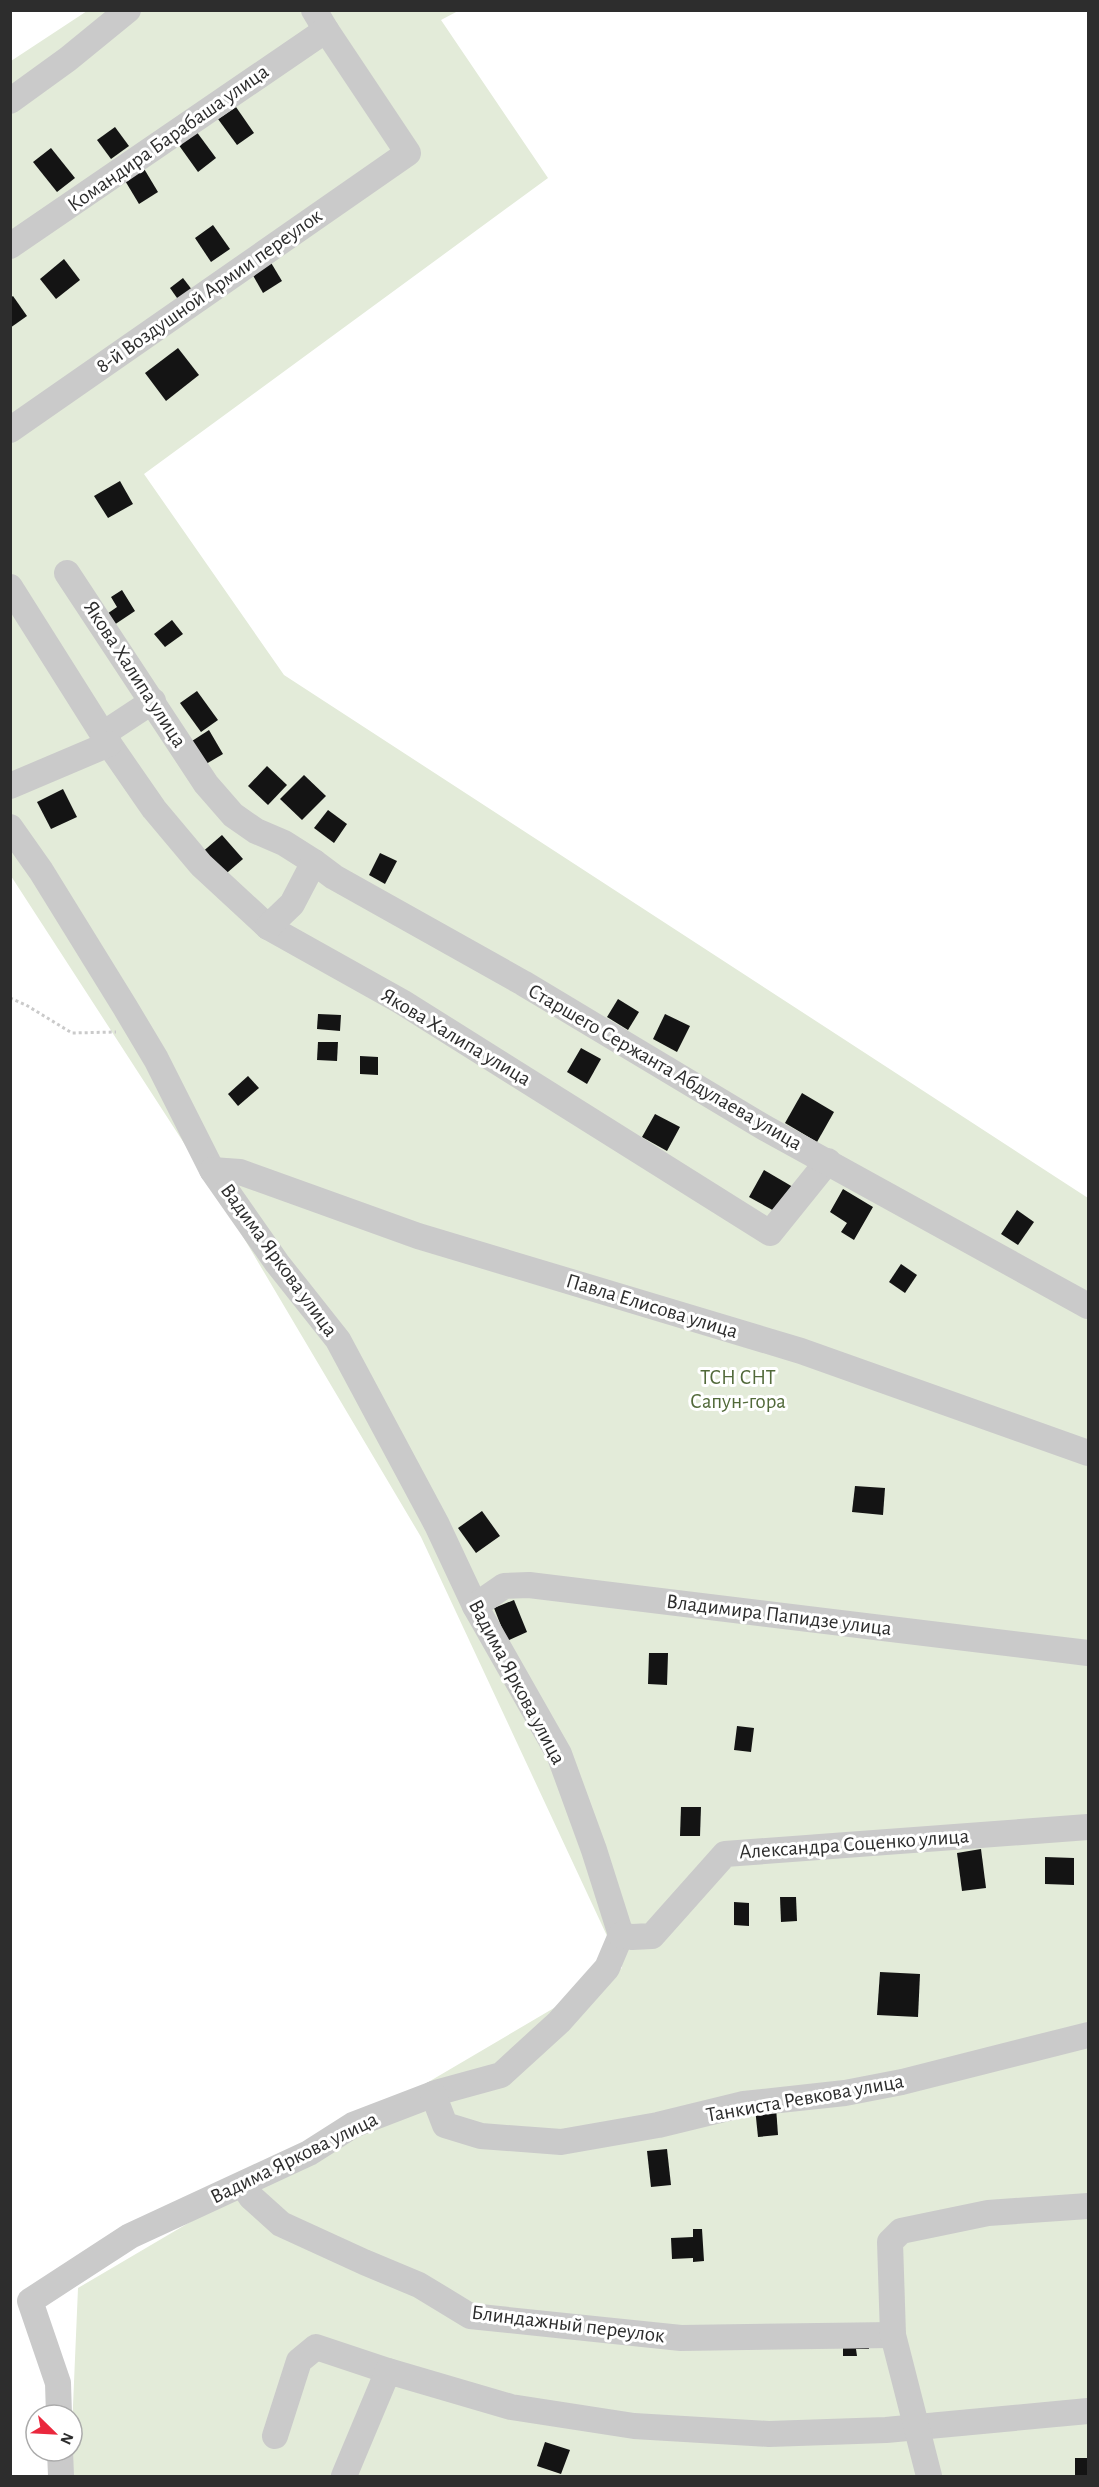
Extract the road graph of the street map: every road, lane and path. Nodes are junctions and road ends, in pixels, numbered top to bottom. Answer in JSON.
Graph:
{"nodes":[{"id":1,"x":128,"y":10,"type":"edge"},
{"id":2,"x":320,"y":20,"type":"edge"},
{"id":3,"x":10,"y":101,"type":"edge"},
{"id":4,"x":408,"y":153,"type":"joint"},
{"id":5,"x":10,"y":246,"type":"edge"},
{"id":6,"x":10,"y":430,"type":"edge"},
{"id":7,"x":67,"y":573,"type":"dead end"},
{"id":8,"x":10,"y":587,"type":"edge"},
{"id":9,"x":153,"y":701,"type":"junction"},
{"id":10,"x":106,"y":739,"type":"junction"},
{"id":11,"x":10,"y":786,"type":"edge"},
{"id":12,"x":10,"y":827,"type":"edge"},
{"id":13,"x":314,"y":862,"type":"junction"},
{"id":14,"x":268,"y":927,"type":"junction"},
{"id":15,"x":10,"y":998,"type":"edge"},
{"id":16,"x":138,"y":1029,"type":"junction"},
{"id":17,"x":828,"y":1161,"type":"junction"},
{"id":18,"x":212,"y":1170,"type":"junction"},
{"id":19,"x":1089,"y":1306,"type":"edge"},
{"id":20,"x":1089,"y":1453,"type":"edge"},
{"id":21,"x":475,"y":1606,"type":"junction"},
{"id":22,"x":1089,"y":1653,"type":"edge"},
{"id":23,"x":1089,"y":1827,"type":"edge"},
{"id":24,"x":621,"y":1935,"type":"junction"},
{"id":25,"x":1089,"y":2035,"type":"edge"},
{"id":26,"x":433,"y":2094,"type":"junction"},
{"id":27,"x":243,"y":2186,"type":"junction"},
{"id":28,"x":1089,"y":2206,"type":"edge"},
{"id":29,"x":893,"y":2335,"type":"junction"},
{"id":30,"x":388,"y":2371,"type":"junction"},
{"id":31,"x":59,"y":2403,"type":"edge"},
{"id":32,"x":1089,"y":2410,"type":"edge"},
{"id":33,"x":916,"y":2427,"type":"junction"},
{"id":34,"x":275,"y":2436,"type":"dead end"},
{"id":35,"x":344,"y":2476,"type":"edge"},
{"id":36,"x":929,"y":2476,"type":"edge"}],
"edges":[{"from":1,"to":3,"type":"lane"},
{"from":2,"to":4,"type":"lane","name":"Командира Барабаша улица"},
{"from":2,"to":5,"type":"lane","name":"Командира Барабаша улица"},
{"from":4,"to":6,"type":"lane","name":"8-й Воздушной Армии переулок"},
{"from":7,"to":9,"type":"lane","name":"Якова Халипа улица"},
{"from":8,"to":10,"type":"lane","name":"Якова Халипа улица"},
{"from":9,"to":10,"type":"lane"},
{"from":9,"to":13,"type":"lane","name":"Якова Халипа улица"},
{"from":10,"to":11,"type":"lane"},
{"from":10,"to":14,"type":"lane","name":"Якова Халипа улица"},
{"from":12,"to":16,"type":"lane","name":"Вадима Яркова улица"},
{"from":13,"to":14,"type":"lane"},
{"from":13,"to":17,"type":"lane","name":"Старшего Сержанта Абдулаева улица"},
{"from":14,"to":17,"type":"lane","name":"Якова Халипа улица"},
{"from":15,"to":16,"type":"path"},
{"from":16,"to":18,"type":"lane","name":"Вадима Яркова улица"},
{"from":17,"to":19,"type":"lane","name":"Старшего Сержанта Абдулаева улица"},
{"from":18,"to":20,"type":"lane","name":"Павла Елисова улица"},
{"from":18,"to":21,"type":"lane","name":"Вадима Яркова улица"},
{"from":21,"to":22,"type":"lane","name":"Владимира Папидзе улица"},
{"from":21,"to":24,"type":"lane","name":"Вадима Яркова улица"},
{"from":23,"to":24,"type":"lane","name":"Александра Соценко улица"},
{"from":24,"to":26,"type":"lane","name":"Вадима Яркова улица"},
{"from":25,"to":26,"type":"lane","name":"Танкиста Ревкова улица"},
{"from":26,"to":27,"type":"lane","name":"Вадима Яркова улица"},
{"from":27,"to":29,"type":"lane","name":"Блиндажный переулок"},
{"from":27,"to":31,"type":"lane","name":"Вадима Яркова улица"},
{"from":28,"to":29,"type":"lane"},
{"from":29,"to":33,"type":"lane"},
{"from":30,"to":33,"type":"lane"},
{"from":30,"to":34,"type":"lane"},
{"from":30,"to":35,"type":"lane"},
{"from":32,"to":33,"type":"lane"},
{"from":33,"to":36,"type":"lane"}]}
